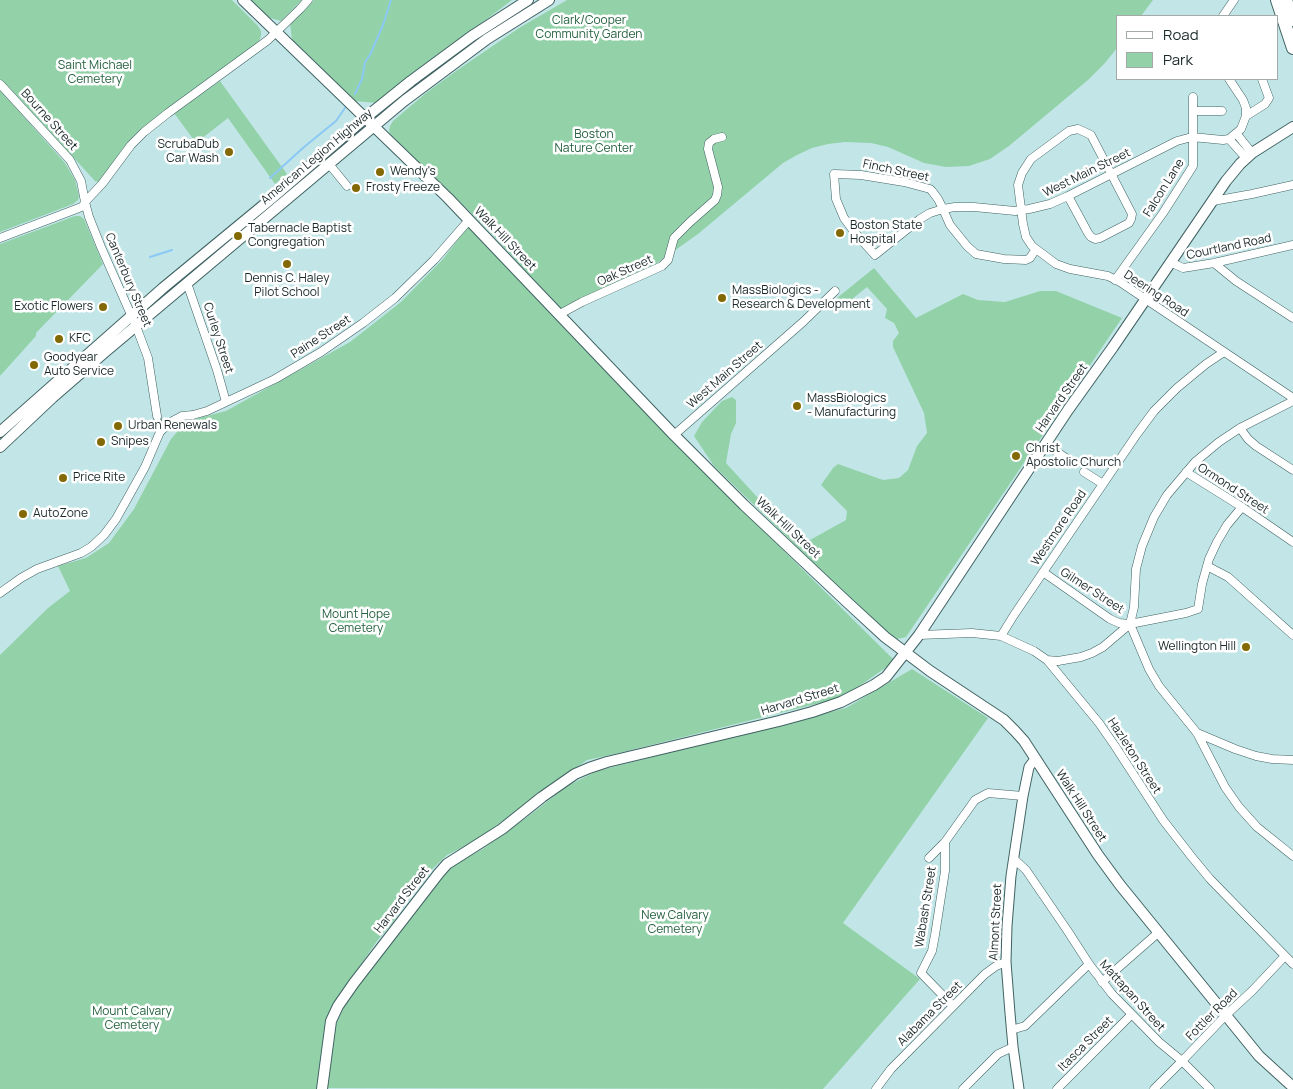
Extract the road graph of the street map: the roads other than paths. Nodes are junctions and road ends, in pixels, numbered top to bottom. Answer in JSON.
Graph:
{"nodes":[{"id":1,"x":243,"y":0,"type":"edge"},
{"id":2,"x":308,"y":0,"type":"edge"},
{"id":3,"x":528,"y":0,"type":"edge"},
{"id":4,"x":549,"y":0,"type":"edge"},
{"id":5,"x":1234,"y":0,"type":"edge"},
{"id":6,"x":1277,"y":0,"type":"edge"},
{"id":7,"x":1286,"y":0,"type":"edge"},
{"id":8,"x":1224,"y":15,"type":"edge"},
{"id":9,"x":1293,"y":20,"type":"edge"},
{"id":10,"x":276,"y":33,"type":"junction"},
{"id":11,"x":1293,"y":48,"type":"edge"},
{"id":12,"x":1230,"y":80,"type":"edge"},
{"id":13,"x":1262,"y":80,"type":"edge"},
{"id":14,"x":0,"y":84,"type":"edge"},
{"id":15,"x":1193,"y":97,"type":"dead end"},
{"id":16,"x":1193,"y":111,"type":"junction"},
{"id":17,"x":1222,"y":111,"type":"dead end"},
{"id":18,"x":1246,"y":116,"type":"junction"},
{"id":19,"x":365,"y":118,"type":"junction"},
{"id":20,"x":373,"y":127,"type":"junction"},
{"id":21,"x":1293,"y":127,"type":"edge"},
{"id":22,"x":1233,"y":136,"type":"junction"},
{"id":23,"x":722,"y":137,"type":"dead end"},
{"id":24,"x":1192,"y":137,"type":"junction"},
{"id":25,"x":1249,"y":156,"type":"junction"},
{"id":26,"x":329,"y":164,"type":"junction"},
{"id":27,"x":1111,"y":174,"type":"junction"},
{"id":28,"x":1293,"y":185,"type":"edge"},
{"id":29,"x":347,"y":186,"type":"dead end"},
{"id":30,"x":1068,"y":196,"type":"junction"},
{"id":31,"x":1213,"y":201,"type":"junction"},
{"id":32,"x":85,"y":202,"type":"junction"},
{"id":33,"x":943,"y":209,"type":"junction"},
{"id":34,"x":1022,"y":211,"type":"junction"},
{"id":35,"x":469,"y":220,"type":"junction"},
{"id":36,"x":0,"y":238,"type":"edge"},
{"id":37,"x":1293,"y":245,"type":"edge"},
{"id":38,"x":1036,"y":249,"type":"junction"},
{"id":39,"x":875,"y":255,"type":"joint"},
{"id":40,"x":1170,"y":262,"type":"junction"},
{"id":41,"x":1214,"y":263,"type":"junction"},
{"id":42,"x":1115,"y":280,"type":"junction"},
{"id":43,"x":187,"y":282,"type":"junction"},
{"id":44,"x":835,"y":291,"type":"dead end"},
{"id":45,"x":1145,"y":299,"type":"junction"},
{"id":46,"x":560,"y":314,"type":"junction"},
{"id":47,"x":131,"y":316,"type":"junction"},
{"id":48,"x":1293,"y":318,"type":"edge"},
{"id":49,"x":136,"y":326,"type":"junction"},
{"id":50,"x":1224,"y":352,"type":"junction"},
{"id":51,"x":1293,"y":398,"type":"edge"},
{"id":52,"x":226,"y":402,"type":"junction"},
{"id":53,"x":1293,"y":402,"type":"edge"},
{"id":54,"x":157,"y":416,"type":"joint"},
{"id":55,"x":1240,"y":428,"type":"junction"},
{"id":56,"x":0,"y":432,"type":"edge"},
{"id":57,"x":160,"y":432,"type":"junction"},
{"id":58,"x":674,"y":435,"type":"junction"},
{"id":59,"x":1045,"y":444,"type":"junction"},
{"id":60,"x":0,"y":447,"type":"edge"},
{"id":61,"x":1072,"y":462,"type":"dead end"},
{"id":62,"x":1293,"y":470,"type":"edge"},
{"id":63,"x":1084,"y":472,"type":"dead end"},
{"id":64,"x":1186,"y":472,"type":"junction"},
{"id":65,"x":1103,"y":484,"type":"junction"},
{"id":66,"x":1242,"y":507,"type":"junction"},
{"id":67,"x":1293,"y":542,"type":"edge"},
{"id":68,"x":1206,"y":566,"type":"junction"},
{"id":69,"x":1043,"y":572,"type":"junction"},
{"id":70,"x":0,"y":593,"type":"edge"},
{"id":71,"x":1130,"y":624,"type":"junction"},
{"id":72,"x":919,"y":635,"type":"junction"},
{"id":73,"x":1001,"y":636,"type":"junction"},
{"id":74,"x":1293,"y":636,"type":"edge"},
{"id":75,"x":906,"y":651,"type":"junction"},
{"id":76,"x":1047,"y":660,"type":"junction"},
{"id":77,"x":1198,"y":733,"type":"junction"},
{"id":78,"x":1035,"y":759,"type":"junction"},
{"id":79,"x":1293,"y":760,"type":"edge"},
{"id":80,"x":1023,"y":796,"type":"junction"},
{"id":81,"x":944,"y":842,"type":"junction"},
{"id":82,"x":1293,"y":856,"type":"edge"},
{"id":83,"x":929,"y":858,"type":"dead end"},
{"id":84,"x":1014,"y":859,"type":"junction"},
{"id":85,"x":1158,"y":932,"type":"junction"},
{"id":86,"x":1285,"y":956,"type":"junction"},
{"id":87,"x":1006,"y":962,"type":"junction"},
{"id":88,"x":1089,"y":964,"type":"junction"},
{"id":89,"x":1293,"y":964,"type":"edge"},
{"id":90,"x":1102,"y":982,"type":"junction"},
{"id":91,"x":953,"y":1006,"type":"junction"},
{"id":92,"x":1131,"y":1015,"type":"junction"},
{"id":93,"x":1226,"y":1015,"type":"junction"},
{"id":94,"x":1011,"y":1030,"type":"junction"},
{"id":95,"x":1012,"y":1047,"type":"junction"},
{"id":96,"x":1182,"y":1062,"type":"junction"},
{"id":97,"x":1293,"y":1088,"type":"edge"},
{"id":98,"x":322,"y":1089,"type":"edge"},
{"id":99,"x":876,"y":1089,"type":"edge"},
{"id":100,"x":963,"y":1089,"type":"edge"},
{"id":101,"x":1019,"y":1089,"type":"edge"},
{"id":102,"x":1057,"y":1089,"type":"edge"},
{"id":103,"x":1154,"y":1089,"type":"edge"},
{"id":104,"x":1210,"y":1089,"type":"edge"}],
"edges":[{"from":1,"to":10,"type":"main road","name":"Walk Hill Street"},
{"from":2,"to":10,"type":"street"},
{"from":3,"to":19,"type":"main road","name":"American Legion Highway"},
{"from":4,"to":20,"type":"main road","name":"American Legion Highway"},
{"from":5,"to":8,"type":"street"},
{"from":6,"to":11,"type":"highway"},
{"from":7,"to":9,"type":"highway"},
{"from":10,"to":19,"type":"main road","name":"Walk Hill Street"},
{"from":10,"to":32,"type":"street"},
{"from":12,"to":18,"type":"street"},
{"from":13,"to":18,"type":"street"},
{"from":14,"to":32,"type":"street","name":"Bourne Street"},
{"from":15,"to":16,"type":"street","name":"Falcon Lane"},
{"from":16,"to":17,"type":"street"},
{"from":16,"to":24,"type":"street","name":"Falcon Lane"},
{"from":18,"to":22,"type":"street"},
{"from":19,"to":20,"type":"main road","name":"Walk Hill Street"},
{"from":19,"to":47,"type":"main road","name":"American Legion Highway"},
{"from":20,"to":26,"type":"main road","name":"American Legion Highway"},
{"from":20,"to":35,"type":"main road","name":"Walk Hill Street"},
{"from":21,"to":25,"type":"main road","name":"Harvard Street"},
{"from":22,"to":24,"type":"street","name":"West Main Street"},
{"from":22,"to":25,"type":"street"},
{"from":23,"to":46,"type":"street","name":"Oak Street"},
{"from":24,"to":27,"type":"street","name":"West Main Street"},
{"from":24,"to":42,"type":"street","name":"Falcon Lane"},
{"from":25,"to":31,"type":"main road","name":"Harvard Street"},
{"from":26,"to":29,"type":"street"},
{"from":26,"to":43,"type":"main road","name":"American Legion Highway"},
{"from":27,"to":30,"type":"street","name":"West Main Street"},
{"from":27,"to":30,"type":"street","name":"Deering Road"},
{"from":27,"to":34,"type":"street","name":"Deering Road"},
{"from":28,"to":31,"type":"street"},
{"from":30,"to":34,"type":"street","name":"West Main Street"},
{"from":31,"to":40,"type":"main road","name":"Harvard Street"},
{"from":32,"to":36,"type":"street"},
{"from":32,"to":47,"type":"street","name":"Canterbury Street"},
{"from":33,"to":34,"type":"street","name":"West Main Street"},
{"from":33,"to":38,"type":"street","name":"Finch Street"},
{"from":33,"to":39,"type":"street","name":"West Main Street"},
{"from":33,"to":39,"type":"street","name":"Finch Street"},
{"from":34,"to":38,"type":"street","name":"Deering Road"},
{"from":35,"to":46,"type":"main road","name":"Walk Hill Street"},
{"from":35,"to":52,"type":"street","name":"Paine Street"},
{"from":37,"to":41,"type":"street","name":"Courtland Road"},
{"from":38,"to":42,"type":"street","name":"Deering Road"},
{"from":40,"to":41,"type":"street","name":"Courtland Road"},
{"from":40,"to":45,"type":"main road","name":"Harvard Street"},
{"from":41,"to":48,"type":"street"},
{"from":42,"to":45,"type":"street","name":"Deering Road"},
{"from":43,"to":49,"type":"main road","name":"American Legion Highway"},
{"from":43,"to":52,"type":"street","name":"Curley Street"},
{"from":44,"to":58,"type":"street","name":"West Main Street"},
{"from":45,"to":50,"type":"street","name":"Deering Road"},
{"from":45,"to":59,"type":"main road","name":"Harvard Street"},
{"from":46,"to":58,"type":"main road","name":"Walk Hill Street"},
{"from":47,"to":49,"type":"street","name":"Canterbury Street"},
{"from":47,"to":56,"type":"main road","name":"American Legion Highway"},
{"from":49,"to":54,"type":"street","name":"Canterbury Street"},
{"from":49,"to":60,"type":"main road","name":"American Legion Highway"},
{"from":50,"to":51,"type":"street","name":"Deering Road"},
{"from":50,"to":65,"type":"street","name":"Westmore Road"},
{"from":52,"to":57,"type":"street","name":"Paine Street"},
{"from":53,"to":55,"type":"street"},
{"from":54,"to":57,"type":"street","name":"Canterbury Street"},
{"from":55,"to":62,"type":"street"},
{"from":55,"to":64,"type":"street"},
{"from":57,"to":70,"type":"street"},
{"from":58,"to":75,"type":"main road","name":"Walk Hill Street"},
{"from":59,"to":61,"type":"street"},
{"from":59,"to":72,"type":"main road","name":"Harvard Street"},
{"from":63,"to":65,"type":"street"},
{"from":64,"to":66,"type":"street","name":"Ormond Street"},
{"from":64,"to":71,"type":"street"},
{"from":65,"to":69,"type":"street","name":"Westmore Road"},
{"from":66,"to":67,"type":"street","name":"Ormond Street"},
{"from":66,"to":68,"type":"street"},
{"from":68,"to":71,"type":"street"},
{"from":68,"to":74,"type":"street"},
{"from":69,"to":71,"type":"street","name":"Gilmer Street"},
{"from":69,"to":73,"type":"street","name":"Westmore Road"},
{"from":71,"to":76,"type":"street"},
{"from":71,"to":77,"type":"street"},
{"from":72,"to":73,"type":"street","name":"Hazleton Street"},
{"from":72,"to":75,"type":"main road","name":"Harvard Street"},
{"from":73,"to":76,"type":"street","name":"Hazleton Street"},
{"from":75,"to":78,"type":"main road","name":"Walk Hill Street"},
{"from":75,"to":98,"type":"main road","name":"Harvard Street"},
{"from":76,"to":86,"type":"street","name":"Hazleton Street"},
{"from":77,"to":79,"type":"street"},
{"from":77,"to":82,"type":"street"},
{"from":78,"to":80,"type":"street","name":"Almont Street"},
{"from":78,"to":85,"type":"main road","name":"Walk Hill Street"},
{"from":80,"to":81,"type":"street"},
{"from":80,"to":84,"type":"street","name":"Almont Street"},
{"from":81,"to":83,"type":"street"},
{"from":81,"to":91,"type":"street","name":"Wabash Street"},
{"from":84,"to":87,"type":"street","name":"Almont Street"},
{"from":84,"to":88,"type":"street","name":"Mattapan Street"},
{"from":85,"to":90,"type":"street"},
{"from":85,"to":93,"type":"main road","name":"Walk Hill Street"},
{"from":86,"to":89,"type":"street","name":"Hazleton Street"},
{"from":86,"to":93,"type":"street","name":"Fottler Road"},
{"from":87,"to":91,"type":"street","name":"Alabama Street"},
{"from":87,"to":94,"type":"street","name":"Almont Street"},
{"from":88,"to":90,"type":"street","name":"Mattapan Street"},
{"from":88,"to":94,"type":"street"},
{"from":90,"to":92,"type":"street","name":"Mattapan Street"},
{"from":91,"to":99,"type":"street","name":"Alabama Street"},
{"from":92,"to":96,"type":"street","name":"Mattapan Street"},
{"from":92,"to":102,"type":"street","name":"Itasca Street"},
{"from":93,"to":96,"type":"street","name":"Fottler Road"},
{"from":93,"to":97,"type":"main road","name":"Walk Hill Street"},
{"from":94,"to":95,"type":"street","name":"Almont Street"},
{"from":95,"to":100,"type":"street"},
{"from":95,"to":101,"type":"street","name":"Almont Street"},
{"from":96,"to":103,"type":"street","name":"Fottler Road"},
{"from":96,"to":104,"type":"street","name":"Mattapan Street"}]}
